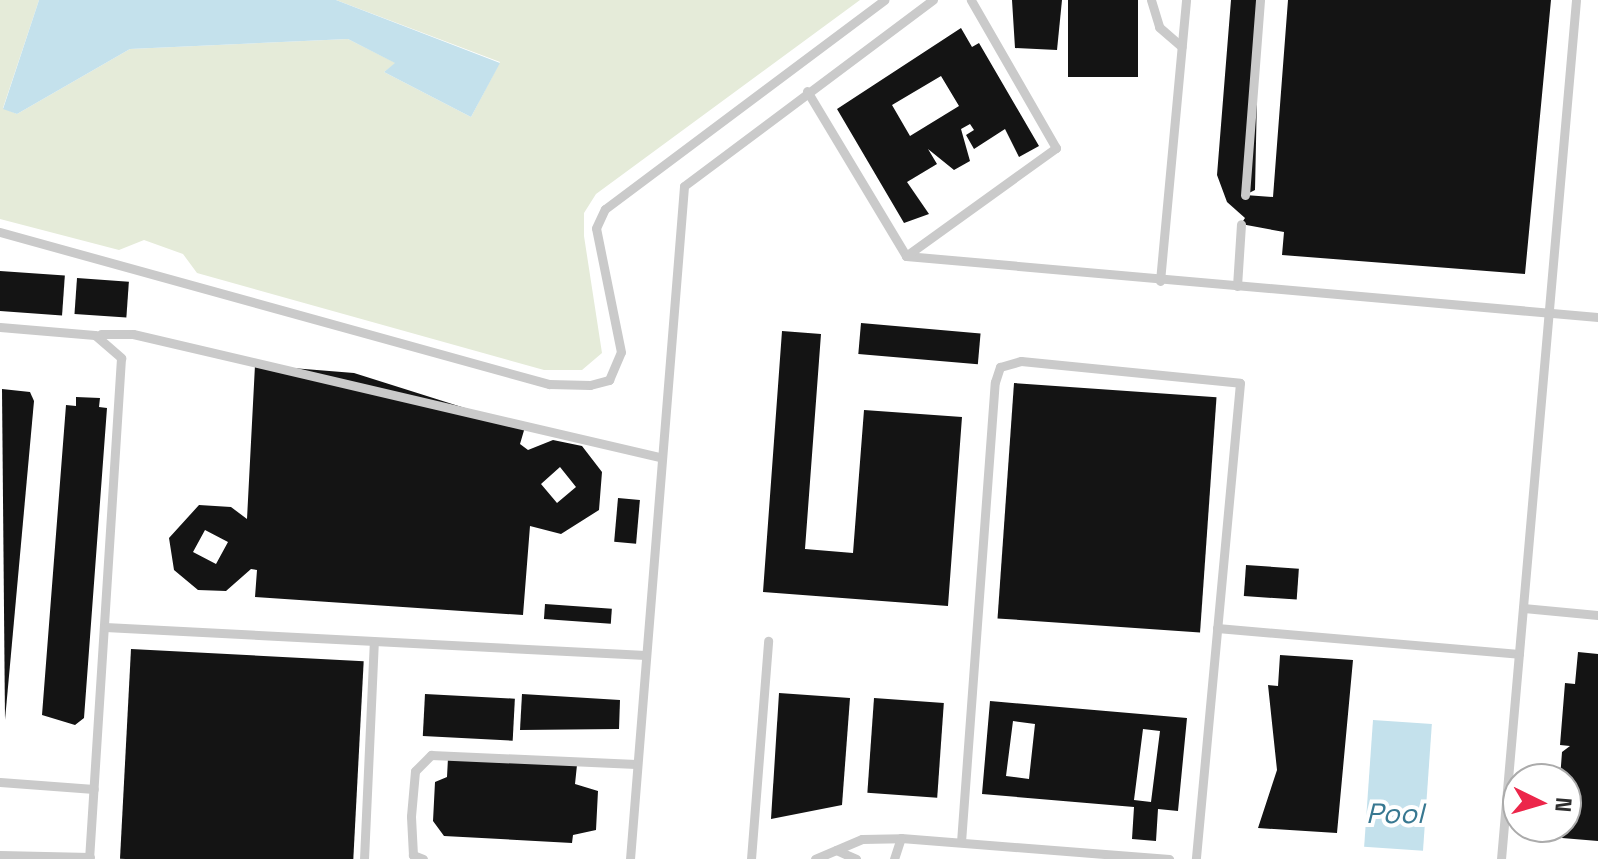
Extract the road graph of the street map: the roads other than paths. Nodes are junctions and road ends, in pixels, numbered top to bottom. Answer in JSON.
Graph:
{"nodes":[{"id":1,"x":884,"y":0,"type":"edge"},
{"id":2,"x":933,"y":0,"type":"edge"},
{"id":3,"x":971,"y":0,"type":"edge"},
{"id":4,"x":1151,"y":0,"type":"edge"},
{"id":5,"x":1186,"y":0,"type":"edge"},
{"id":6,"x":1260,"y":0,"type":"edge"},
{"id":7,"x":1576,"y":0,"type":"edge"},
{"id":8,"x":1182,"y":47,"type":"junction"},
{"id":9,"x":807,"y":91,"type":"junction"},
{"id":10,"x":1245,"y":195,"type":"dead end"},
{"id":11,"x":1241,"y":224,"type":"dead end"},
{"id":12,"x":0,"y":232,"type":"edge"},
{"id":13,"x":906,"y":256,"type":"junction"},
{"id":14,"x":1160,"y":281,"type":"junction"},
{"id":15,"x":1237,"y":286,"type":"junction"},
{"id":16,"x":1549,"y":312,"type":"junction"},
{"id":17,"x":1598,"y":317,"type":"edge"},
{"id":18,"x":0,"y":327,"type":"edge"},
{"id":19,"x":95,"y":335,"type":"junction"},
{"id":20,"x":659,"y":457,"type":"junction"},
{"id":21,"x":1523,"y":608,"type":"junction"},
{"id":22,"x":1598,"y":615,"type":"edge"},
{"id":23,"x":105,"y":627,"type":"junction"},
{"id":24,"x":1217,"y":628,"type":"junction"},
{"id":25,"x":768,"y":641,"type":"dead end"},
{"id":26,"x":374,"y":642,"type":"junction"},
{"id":27,"x":1519,"y":654,"type":"junction"},
{"id":28,"x":645,"y":655,"type":"junction"},
{"id":29,"x":636,"y":764,"type":"junction"},
{"id":30,"x":0,"y":782,"type":"edge"},
{"id":31,"x":94,"y":789,"type":"junction"},
{"id":32,"x":901,"y":838,"type":"junction"},
{"id":33,"x":961,"y":842,"type":"junction"},
{"id":34,"x":836,"y":850,"type":"junction"},
{"id":35,"x":0,"y":855,"type":"edge"},
{"id":36,"x":1102,"y":856,"type":"edge"},
{"id":37,"x":90,"y":858,"type":"edge"},
{"id":38,"x":364,"y":859,"type":"edge"},
{"id":39,"x":423,"y":859,"type":"edge"},
{"id":40,"x":630,"y":859,"type":"edge"},
{"id":41,"x":751,"y":859,"type":"edge"},
{"id":42,"x":815,"y":859,"type":"edge"},
{"id":43,"x":856,"y":859,"type":"edge"},
{"id":44,"x":894,"y":859,"type":"edge"},
{"id":45,"x":1169,"y":859,"type":"edge"},
{"id":46,"x":1196,"y":859,"type":"edge"},
{"id":47,"x":1501,"y":859,"type":"edge"}],
"edges":[{"from":1,"to":12,"type":"lane"},
{"from":2,"to":9,"type":"lane"},
{"from":3,"to":13,"type":"lane"},
{"from":4,"to":8,"type":"lane"},
{"from":5,"to":8,"type":"lane"},
{"from":6,"to":10,"type":"lane"},
{"from":7,"to":16,"type":"lane"},
{"from":8,"to":14,"type":"lane"},
{"from":9,"to":13,"type":"lane"},
{"from":9,"to":20,"type":"lane"},
{"from":11,"to":15,"type":"lane"},
{"from":13,"to":14,"type":"lane"},
{"from":14,"to":15,"type":"lane"},
{"from":15,"to":16,"type":"lane"},
{"from":16,"to":17,"type":"lane"},
{"from":16,"to":21,"type":"lane"},
{"from":18,"to":19,"type":"lane"},
{"from":19,"to":20,"type":"lane"},
{"from":19,"to":23,"type":"lane"},
{"from":20,"to":28,"type":"lane"},
{"from":21,"to":22,"type":"lane"},
{"from":21,"to":27,"type":"lane"},
{"from":23,"to":26,"type":"lane"},
{"from":23,"to":31,"type":"lane"},
{"from":24,"to":27,"type":"lane"},
{"from":24,"to":33,"type":"lane"},
{"from":24,"to":46,"type":"lane"},
{"from":25,"to":41,"type":"lane"},
{"from":26,"to":28,"type":"lane"},
{"from":26,"to":38,"type":"lane"},
{"from":27,"to":47,"type":"lane"},
{"from":28,"to":29,"type":"lane"},
{"from":29,"to":39,"type":"lane"},
{"from":29,"to":40,"type":"lane"},
{"from":30,"to":31,"type":"lane"},
{"from":31,"to":37,"type":"lane"},
{"from":32,"to":33,"type":"lane"},
{"from":32,"to":34,"type":"lane"},
{"from":32,"to":44,"type":"lane"},
{"from":33,"to":36,"type":"lane"},
{"from":34,"to":42,"type":"lane"},
{"from":34,"to":43,"type":"lane"},
{"from":35,"to":37,"type":"lane"},
{"from":36,"to":45,"type":"lane"}]}
